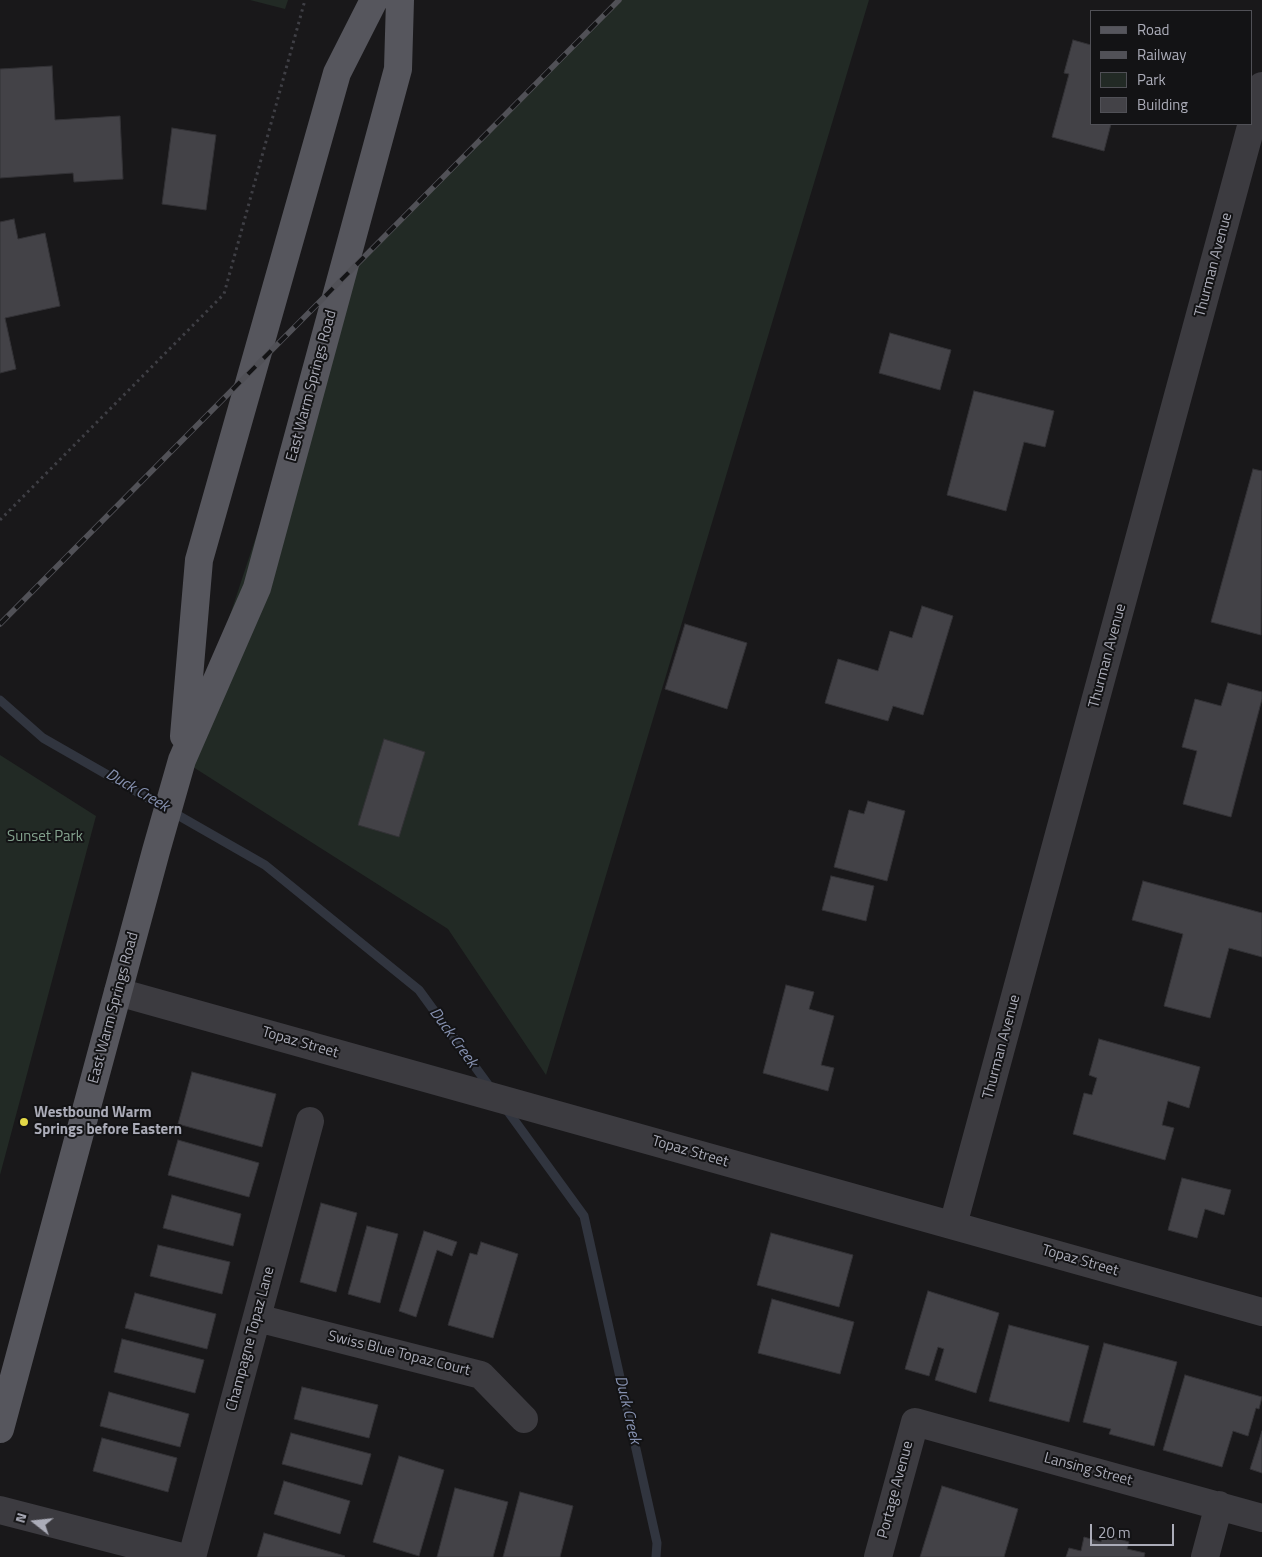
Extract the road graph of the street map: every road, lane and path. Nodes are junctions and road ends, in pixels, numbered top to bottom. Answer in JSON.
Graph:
{"nodes":[{"id":1,"x":305,"y":0,"type":"edge"},
{"id":2,"x":374,"y":0,"type":"edge"},
{"id":3,"x":400,"y":0,"type":"edge"},
{"id":4,"x":1262,"y":86,"type":"edge"},
{"id":5,"x":1252,"y":123,"type":"edge"},
{"id":6,"x":1251,"y":125,"type":"edge"},
{"id":7,"x":0,"y":520,"type":"edge"},
{"id":8,"x":182,"y":760,"type":"junction"},
{"id":9,"x":118,"y":992,"type":"junction"},
{"id":10,"x":310,"y":1121,"type":"dead end"},
{"id":11,"x":953,"y":1225,"type":"junction"},
{"id":12,"x":1262,"y":1312,"type":"edge"},
{"id":13,"x":257,"y":1318,"type":"junction"},
{"id":14,"x":6,"y":1380,"type":"edge"},
{"id":15,"x":524,"y":1420,"type":"dead end"},
{"id":16,"x":914,"y":1422,"type":"joint"},
{"id":17,"x":0,"y":1429,"type":"edge"},
{"id":18,"x":1219,"y":1506,"type":"junction"},
{"id":19,"x":0,"y":1510,"type":"edge"},
{"id":20,"x":1262,"y":1518,"type":"edge"},
{"id":21,"x":182,"y":1557,"type":"edge"},
{"id":22,"x":192,"y":1557,"type":"edge"},
{"id":23,"x":878,"y":1557,"type":"edge"},
{"id":24,"x":1205,"y":1557,"type":"edge"}],
"edges":[{"from":1,"to":7,"type":"path"},
{"from":2,"to":8,"type":"main road","name":"East Warm Springs Road"},
{"from":3,"to":8,"type":"main road","name":"East Warm Springs Road"},
{"from":4,"to":5,"type":"street","name":"Thurman Avenue"},
{"from":6,"to":11,"type":"street","name":"Thurman Avenue"},
{"from":8,"to":9,"type":"main road","name":"East Warm Springs Road"},
{"from":9,"to":11,"type":"street","name":"Topaz Street"},
{"from":9,"to":14,"type":"main road","name":"East Warm Springs Road"},
{"from":10,"to":13,"type":"street","name":"Champagne Topaz Lane"},
{"from":11,"to":12,"type":"street","name":"Topaz Street"},
{"from":13,"to":15,"type":"street","name":"Swiss Blue Topaz Court"},
{"from":13,"to":22,"type":"street","name":"Champagne Topaz Lane"},
{"from":14,"to":17,"type":"main road","name":"East Warm Springs Road"},
{"from":16,"to":18,"type":"street","name":"Lansing Street"},
{"from":16,"to":23,"type":"street","name":"Portage Avenue"},
{"from":18,"to":20,"type":"street","name":"Lansing Street"},
{"from":18,"to":24,"type":"street"},
{"from":19,"to":21,"type":"street"}]}
